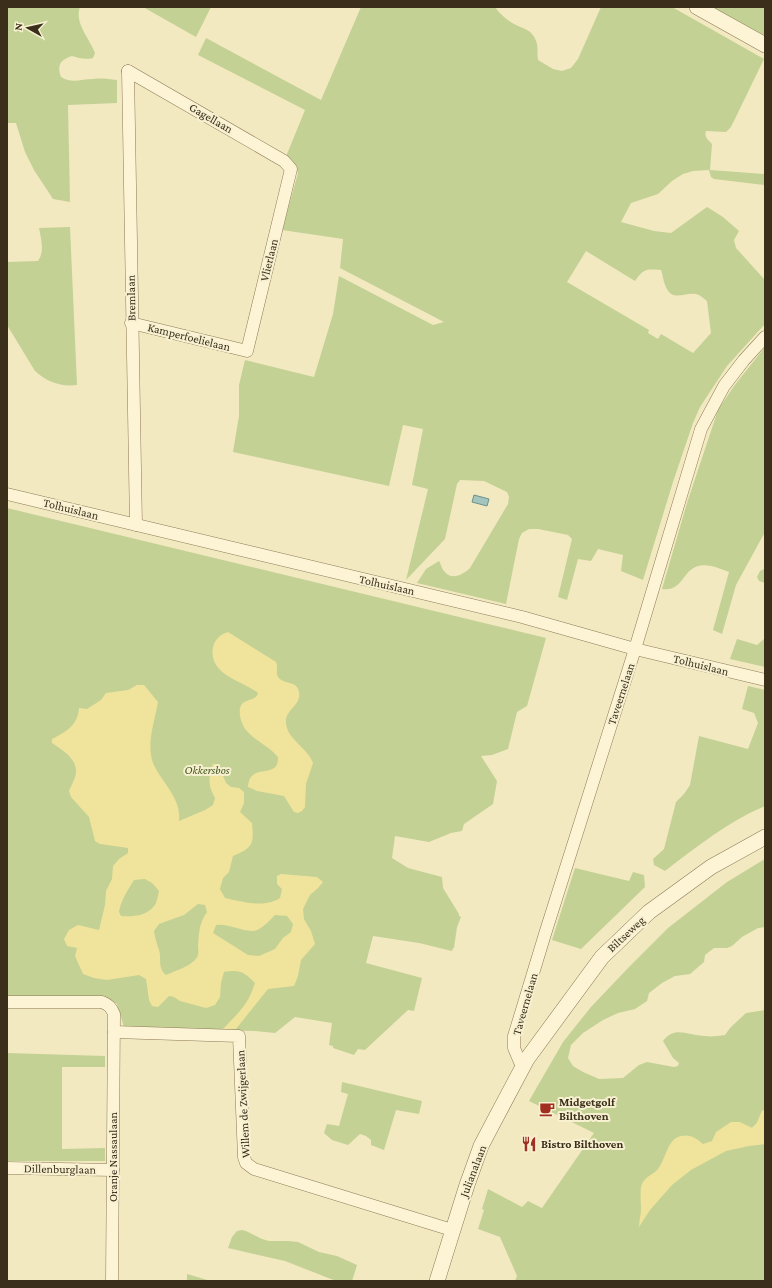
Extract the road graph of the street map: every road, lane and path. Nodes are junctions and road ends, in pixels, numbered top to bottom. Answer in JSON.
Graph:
{"nodes":[{"id":1,"x":697,"y":7,"type":"edge"},
{"id":2,"x":765,"y":45,"type":"edge"},
{"id":3,"x":128,"y":71,"type":"joint"},
{"id":4,"x":291,"y":169,"type":"joint"},
{"id":5,"x":131,"y":323,"type":"junction"},
{"id":6,"x":765,"y":337,"type":"edge"},
{"id":7,"x":246,"y":351,"type":"joint"},
{"id":8,"x":7,"y":494,"type":"edge"},
{"id":9,"x":136,"y":525,"type":"junction"},
{"id":10,"x":635,"y":649,"type":"junction"},
{"id":11,"x":765,"y":680,"type":"edge"},
{"id":12,"x":765,"y":837,"type":"edge"},
{"id":13,"x":7,"y":1002,"type":"edge"},
{"id":14,"x":114,"y":1032,"type":"junction"},
{"id":15,"x":522,"y":1067,"type":"junction"},
{"id":16,"x":7,"y":1168,"type":"edge"},
{"id":17,"x":113,"y":1170,"type":"junction"},
{"id":18,"x":452,"y":1230,"type":"junction"},
{"id":19,"x":112,"y":1281,"type":"edge"},
{"id":20,"x":437,"y":1281,"type":"edge"}],
"edges":[{"from":1,"to":2,"type":"street"},
{"from":3,"to":4,"type":"street","name":"Gagellaan"},
{"from":3,"to":5,"type":"street","name":"Bremlaan"},
{"from":4,"to":7,"type":"street","name":"Vlierlaan"},
{"from":5,"to":7,"type":"street","name":"Kamperfoelielaan"},
{"from":5,"to":9,"type":"street","name":"Bremlaan"},
{"from":6,"to":10,"type":"street","name":"Taveernelaan"},
{"from":8,"to":9,"type":"street","name":"Tolhuislaan"},
{"from":9,"to":10,"type":"street","name":"Tolhuislaan"},
{"from":10,"to":11,"type":"street","name":"Tolhuislaan"},
{"from":10,"to":15,"type":"street","name":"Taveernelaan"},
{"from":12,"to":15,"type":"street","name":"Biltseweg"},
{"from":13,"to":14,"type":"street"},
{"from":14,"to":17,"type":"street","name":"Oranje Nassaulaan"},
{"from":14,"to":18,"type":"street","name":"Willem de Zwijgerlaan"},
{"from":15,"to":18,"type":"street","name":"Julianalaan"},
{"from":16,"to":17,"type":"street","name":"Dillenburglaan"},
{"from":17,"to":19,"type":"street","name":"Oranje Nassaulaan"},
{"from":18,"to":20,"type":"street","name":"Julianalaan"}]}
